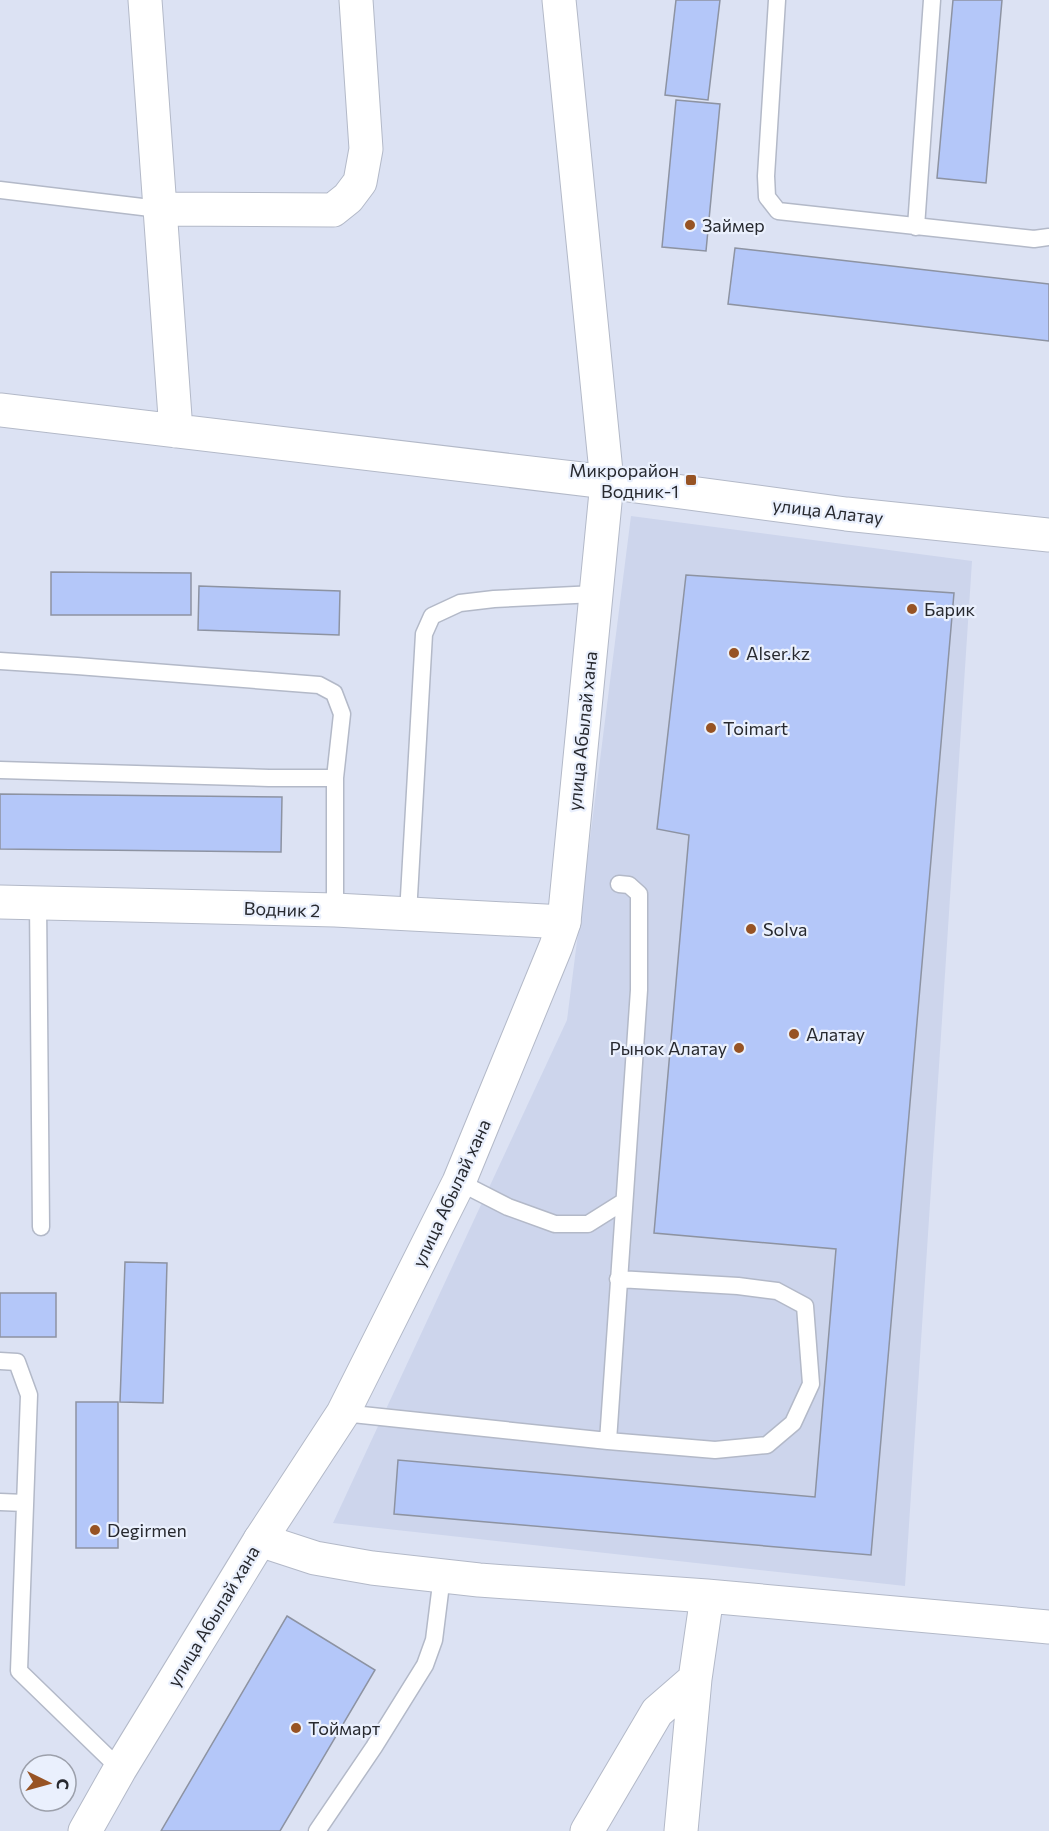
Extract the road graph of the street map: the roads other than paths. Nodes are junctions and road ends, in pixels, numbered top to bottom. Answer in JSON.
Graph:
{"nodes":[{"id":1,"x":145,"y":0,"type":"edge"},
{"id":2,"x":356,"y":0,"type":"edge"},
{"id":3,"x":560,"y":0,"type":"edge"},
{"id":4,"x":777,"y":0,"type":"edge"},
{"id":5,"x":932,"y":0,"type":"edge"},
{"id":6,"x":0,"y":190,"type":"edge"},
{"id":7,"x":159,"y":209,"type":"junction"},
{"id":8,"x":916,"y":226,"type":"junction"},
{"id":9,"x":1049,"y":237,"type":"edge"},
{"id":10,"x":0,"y":410,"type":"edge"},
{"id":11,"x":176,"y":431,"type":"junction"},
{"id":12,"x":607,"y":482,"type":"junction"},
{"id":13,"x":1049,"y":535,"type":"edge"},
{"id":14,"x":596,"y":594,"type":"junction"},
{"id":15,"x":0,"y":661,"type":"edge"},
{"id":16,"x":0,"y":770,"type":"edge"},
{"id":17,"x":335,"y":778,"type":"junction"},
{"id":18,"x":619,"y":884,"type":"dead end"},
{"id":19,"x":0,"y":902,"type":"edge"},
{"id":20,"x":38,"y":902,"type":"junction"},
{"id":21,"x":335,"y":910,"type":"junction"},
{"id":22,"x":408,"y":914,"type":"junction"},
{"id":23,"x":564,"y":922,"type":"junction"},
{"id":24,"x":459,"y":1182,"type":"junction"},
{"id":25,"x":623,"y":1202,"type":"junction"},
{"id":26,"x":41,"y":1227,"type":"dead end"},
{"id":27,"x":618,"y":1279,"type":"junction"},
{"id":28,"x":0,"y":1361,"type":"edge"},
{"id":29,"x":343,"y":1413,"type":"junction"},
{"id":30,"x":608,"y":1441,"type":"junction"},
{"id":31,"x":0,"y":1502,"type":"edge"},
{"id":32,"x":25,"y":1503,"type":"junction"},
{"id":33,"x":260,"y":1540,"type":"junction"},
{"id":34,"x":442,"y":1576,"type":"junction"},
{"id":35,"x":707,"y":1596,"type":"junction"},
{"id":36,"x":1049,"y":1628,"type":"edge"},
{"id":37,"x":695,"y":1679,"type":"junction"},
{"id":38,"x":120,"y":1769,"type":"junction"},
{"id":39,"x":85,"y":1831,"type":"edge"},
{"id":40,"x":317,"y":1831,"type":"edge"},
{"id":41,"x":587,"y":1831,"type":"edge"},
{"id":42,"x":681,"y":1831,"type":"edge"}],
"edges":[{"from":1,"to":7,"type":"street"},
{"from":2,"to":7,"type":"street"},
{"from":3,"to":12,"type":"street","name":"улица Абылай хана"},
{"from":4,"to":8,"type":"lane"},
{"from":5,"to":8,"type":"lane"},
{"from":6,"to":7,"type":"lane"},
{"from":7,"to":11,"type":"street"},
{"from":8,"to":9,"type":"lane"},
{"from":10,"to":11,"type":"street","name":"улица Алатау"},
{"from":11,"to":12,"type":"street","name":"улица Алатау"},
{"from":12,"to":13,"type":"street","name":"улица Алатау"},
{"from":12,"to":14,"type":"street","name":"улица Абылай хана"},
{"from":14,"to":22,"type":"lane"},
{"from":14,"to":23,"type":"street","name":"улица Абылай хана"},
{"from":15,"to":17,"type":"lane"},
{"from":16,"to":17,"type":"lane"},
{"from":17,"to":21,"type":"lane"},
{"from":18,"to":25,"type":"lane"},
{"from":19,"to":20,"type":"street","name":"Водник 2"},
{"from":20,"to":21,"type":"street","name":"Водник 2"},
{"from":20,"to":26,"type":"lane"},
{"from":21,"to":22,"type":"street","name":"Водник 2"},
{"from":22,"to":23,"type":"street","name":"Водник 2"},
{"from":23,"to":24,"type":"street","name":"улица Абылай хана"},
{"from":24,"to":25,"type":"lane"},
{"from":24,"to":29,"type":"street","name":"улица Абылай хана"},
{"from":25,"to":27,"type":"lane"},
{"from":27,"to":30,"type":"lane"},
{"from":27,"to":30,"type":"lane"},
{"from":28,"to":32,"type":"lane"},
{"from":29,"to":30,"type":"lane"},
{"from":29,"to":33,"type":"street","name":"улица Абылай хана"},
{"from":31,"to":32,"type":"lane"},
{"from":32,"to":38,"type":"lane"},
{"from":33,"to":34,"type":"street"},
{"from":33,"to":38,"type":"street","name":"улица Абылай хана"},
{"from":34,"to":35,"type":"street"},
{"from":34,"to":40,"type":"lane"},
{"from":35,"to":36,"type":"street"},
{"from":35,"to":37,"type":"street"},
{"from":37,"to":41,"type":"street"},
{"from":37,"to":42,"type":"street"},
{"from":38,"to":39,"type":"street","name":"улица Абылай хана"}]}
